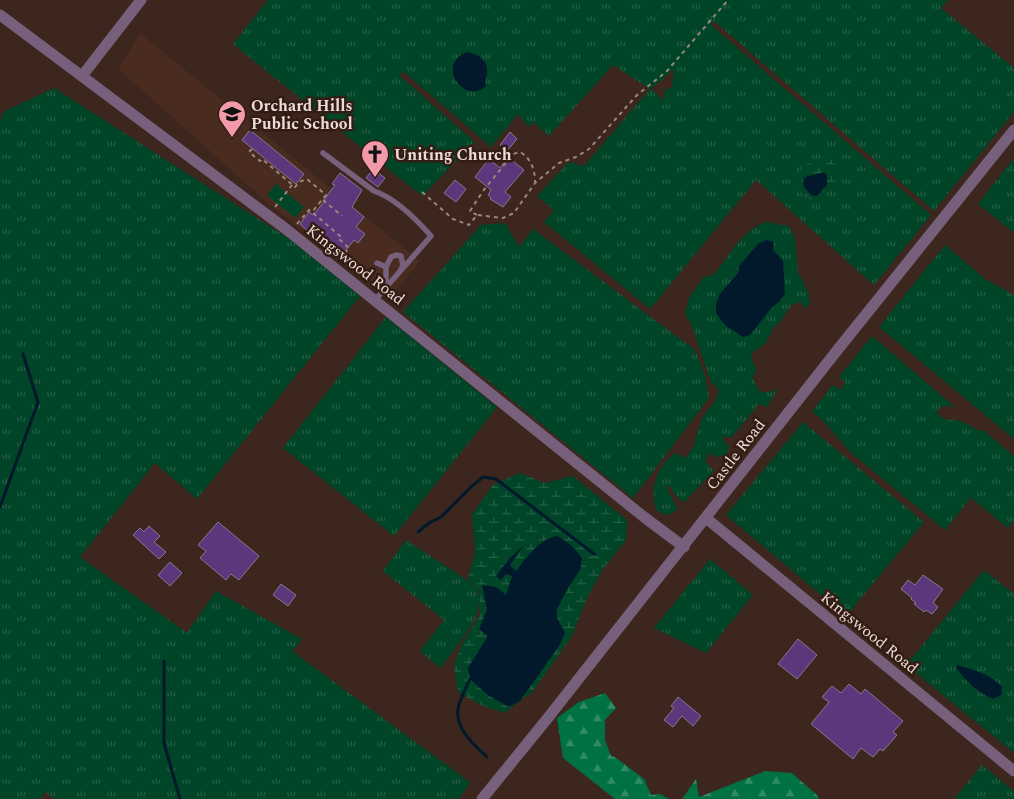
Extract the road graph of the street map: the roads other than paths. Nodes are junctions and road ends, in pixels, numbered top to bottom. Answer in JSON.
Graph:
{"nodes":[{"id":1,"x":141,"y":0,"type":"edge"},
{"id":2,"x":0,"y":15,"type":"edge"},
{"id":3,"x":82,"y":76,"type":"junction"},
{"id":4,"x":1014,"y":130,"type":"edge"},
{"id":5,"x":323,"y":153,"type":"dead end"},
{"id":6,"x":377,"y":263,"type":"dead end"},
{"id":7,"x":386,"y":267,"type":"junction"},
{"id":8,"x":398,"y":274,"type":"junction"},
{"id":9,"x":386,"y":288,"type":"junction"},
{"id":10,"x":375,"y":300,"type":"junction"},
{"id":11,"x":706,"y":518,"type":"junction"},
{"id":12,"x":684,"y":547,"type":"junction"},
{"id":13,"x":1014,"y":771,"type":"edge"},
{"id":14,"x":482,"y":799,"type":"edge"}],
"edges":[{"from":1,"to":3,"type":"street"},
{"from":2,"to":3,"type":"street","name":"Kingswood Road"},
{"from":3,"to":10,"type":"street","name":"Kingswood Road"},
{"from":4,"to":11,"type":"street","name":"Castle Road"},
{"from":5,"to":8,"type":"lane"},
{"from":6,"to":7,"type":"lane"},
{"from":7,"to":8,"type":"lane"},
{"from":7,"to":9,"type":"lane"},
{"from":8,"to":9,"type":"lane"},
{"from":9,"to":10,"type":"lane"},
{"from":10,"to":12,"type":"street","name":"Kingswood Road"},
{"from":11,"to":12,"type":"street","name":"Castle Road"},
{"from":11,"to":13,"type":"street","name":"Kingswood Road"},
{"from":12,"to":14,"type":"street","name":"Castle Road"}]}
